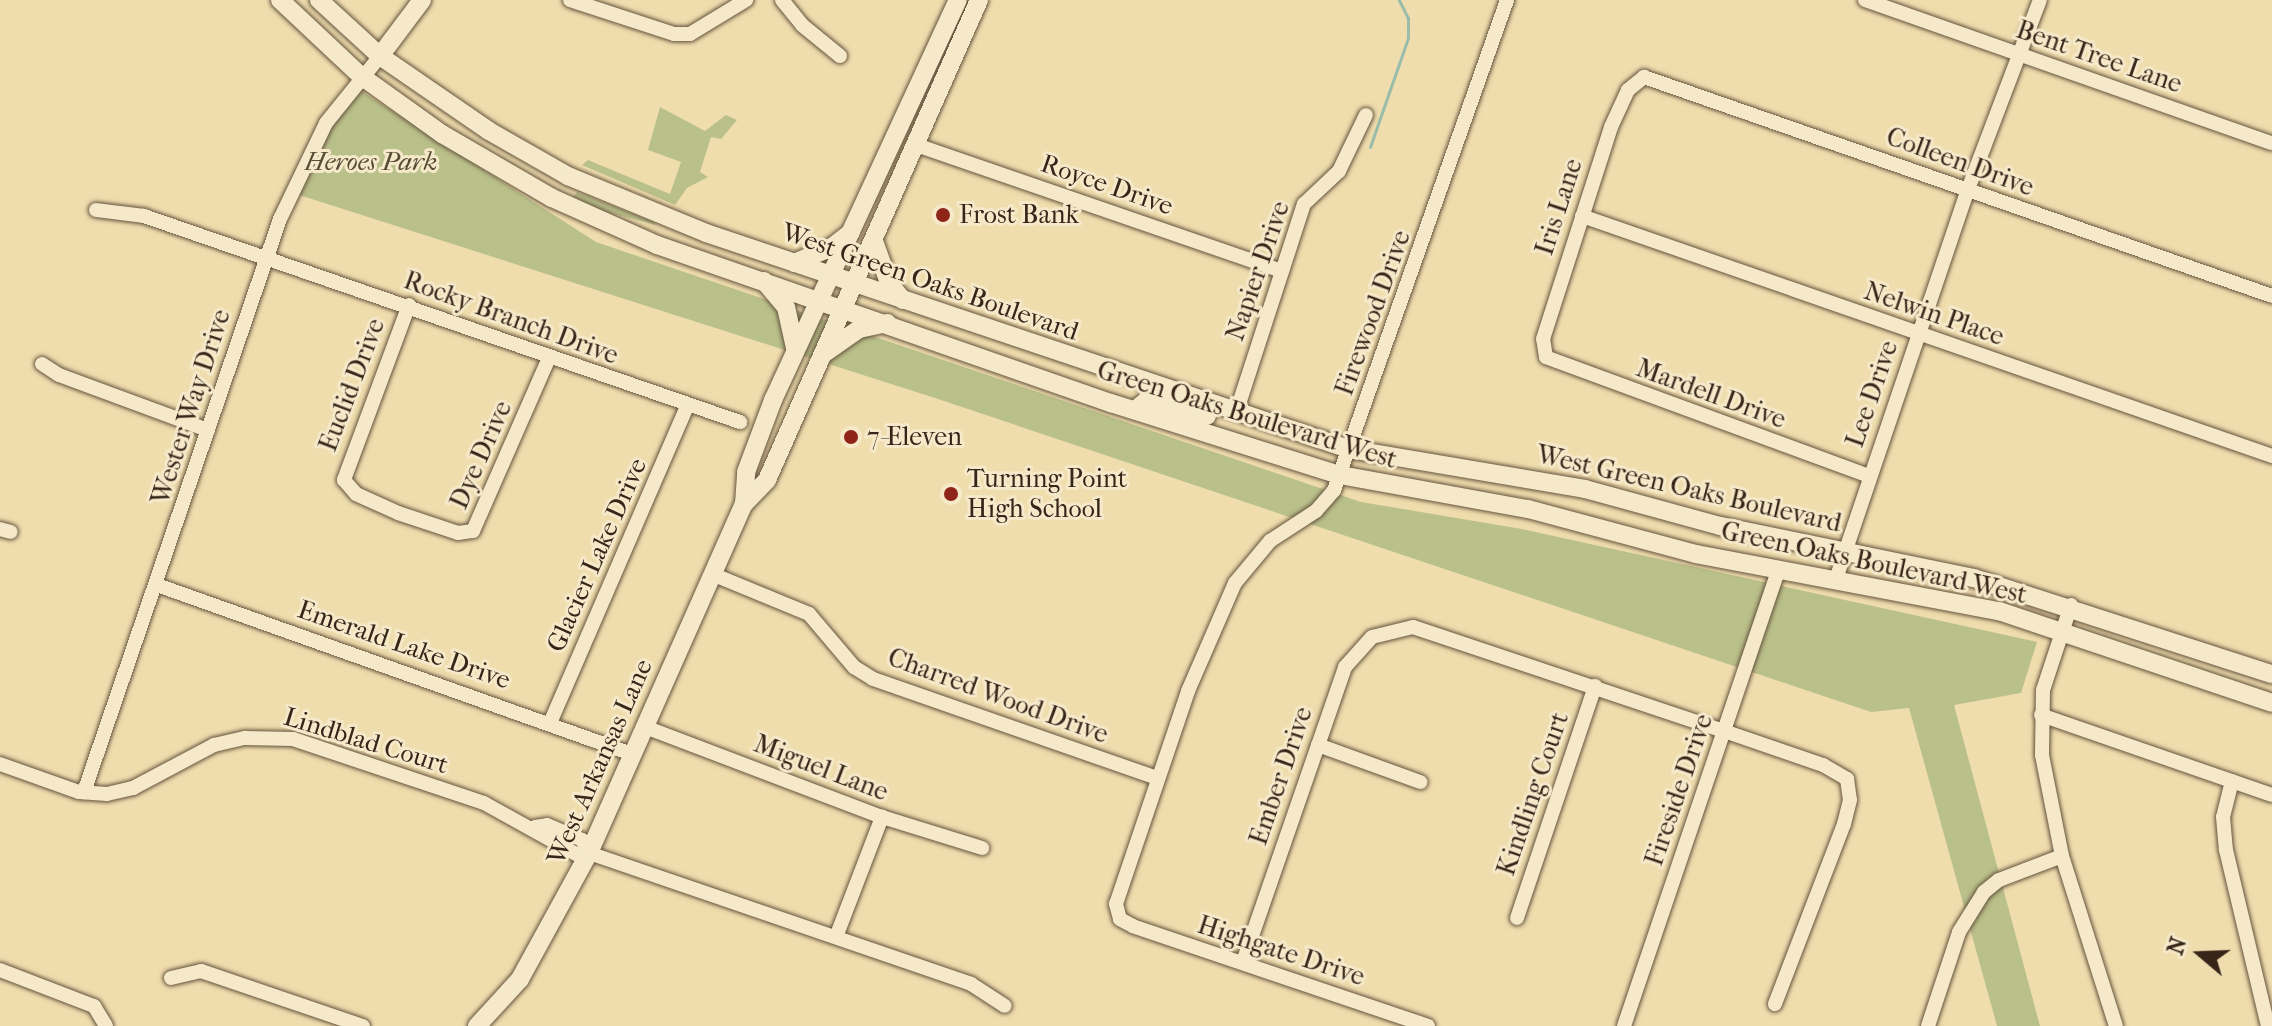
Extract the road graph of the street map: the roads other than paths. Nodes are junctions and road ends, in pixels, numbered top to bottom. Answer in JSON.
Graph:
{"nodes":[{"id":1,"x":280,"y":0,"type":"edge"},
{"id":2,"x":319,"y":0,"type":"edge"},
{"id":3,"x":422,"y":0,"type":"edge"},
{"id":4,"x":570,"y":0,"type":"edge"},
{"id":5,"x":746,"y":0,"type":"edge"},
{"id":6,"x":782,"y":0,"type":"edge"},
{"id":7,"x":958,"y":0,"type":"edge"},
{"id":8,"x":978,"y":0,"type":"edge"},
{"id":9,"x":1507,"y":0,"type":"edge"},
{"id":10,"x":1865,"y":0,"type":"edge"},
{"id":11,"x":2040,"y":0,"type":"edge"},
{"id":12,"x":2022,"y":55,"type":"junction"},
{"id":13,"x":380,"y":56,"type":"junction"},
{"id":14,"x":840,"y":56,"type":"dead end"},
{"id":15,"x":929,"y":66,"type":"junction"},
{"id":16,"x":947,"y":73,"type":"junction"},
{"id":17,"x":361,"y":76,"type":"junction"},
{"id":18,"x":1634,"y":84,"type":"joint"},
{"id":19,"x":1366,"y":115,"type":"dead end"},
{"id":20,"x":2272,"y":143,"type":"edge"},
{"id":21,"x":916,"y":145,"type":"junction"},
{"id":22,"x":568,"y":176,"type":"junction"},
{"id":23,"x":1967,"y":192,"type":"junction"},
{"id":24,"x":552,"y":198,"type":"junction"},
{"id":25,"x":96,"y":210,"type":"dead end"},
{"id":26,"x":1582,"y":216,"type":"junction"},
{"id":27,"x":853,"y":230,"type":"junction"},
{"id":28,"x":874,"y":241,"type":"junction"},
{"id":29,"x":266,"y":257,"type":"junction"},
{"id":30,"x":794,"y":263,"type":"junction"},
{"id":31,"x":1282,"y":271,"type":"junction"},
{"id":32,"x":833,"y":277,"type":"junction"},
{"id":33,"x":764,"y":281,"type":"junction"},
{"id":34,"x":854,"y":284,"type":"junction"},
{"id":35,"x":2272,"y":296,"type":"edge"},
{"id":36,"x":821,"y":300,"type":"junction"},
{"id":37,"x":903,"y":300,"type":"junction"},
{"id":38,"x":409,"y":305,"type":"junction"},
{"id":39,"x":842,"y":307,"type":"junction"},
{"id":40,"x":887,"y":323,"type":"junction"},
{"id":41,"x":1918,"y":334,"type":"junction"},
{"id":42,"x":1543,"y":351,"type":"joint"},
{"id":43,"x":795,"y":352,"type":"junction"},
{"id":44,"x":549,"y":358,"type":"junction"},
{"id":45,"x":819,"y":360,"type":"junction"},
{"id":46,"x":42,"y":364,"type":"dead end"},
{"id":47,"x":687,"y":407,"type":"junction"},
{"id":48,"x":1135,"y":410,"type":"junction"},
{"id":49,"x":1236,"y":413,"type":"junction"},
{"id":50,"x":740,"y":422,"type":"dead end"},
{"id":51,"x":208,"y":430,"type":"junction"},
{"id":52,"x":1349,"y":449,"type":"junction"},
{"id":53,"x":2272,"y":456,"type":"edge"},
{"id":54,"x":1340,"y":475,"type":"junction"},
{"id":55,"x":1869,"y":476,"type":"junction"},
{"id":56,"x":345,"y":483,"type":"joint"},
{"id":57,"x":744,"y":504,"type":"junction"},
{"id":58,"x":1842,"y":550,"type":"junction"},
{"id":59,"x":1778,"y":570,"type":"junction"},
{"id":60,"x":712,"y":574,"type":"junction"},
{"id":61,"x":1836,"y":579,"type":"junction"},
{"id":62,"x":157,"y":585,"type":"junction"},
{"id":63,"x":2071,"y":605,"type":"junction"},
{"id":64,"x":2061,"y":631,"type":"junction"},
{"id":65,"x":2272,"y":673,"type":"edge"},
{"id":66,"x":1595,"y":686,"type":"junction"},
{"id":67,"x":2268,"y":702,"type":"edge"},
{"id":68,"x":2041,"y":715,"type":"junction"},
{"id":69,"x":550,"y":723,"type":"junction"},
{"id":70,"x":645,"y":727,"type":"junction"},
{"id":71,"x":1724,"y":731,"type":"junction"},
{"id":72,"x":1318,"y":745,"type":"junction"},
{"id":73,"x":632,"y":754,"type":"junction"},
{"id":74,"x":0,"y":764,"type":"edge"},
{"id":75,"x":1157,"y":778,"type":"junction"},
{"id":76,"x":2232,"y":781,"type":"junction"},
{"id":77,"x":1420,"y":782,"type":"dead end"},
{"id":78,"x":84,"y":792,"type":"junction"},
{"id":79,"x":2272,"y":795,"type":"edge"},
{"id":80,"x":882,"y":817,"type":"junction"},
{"id":81,"x":982,"y":848,"type":"dead end"},
{"id":82,"x":589,"y":853,"type":"junction"},
{"id":83,"x":2062,"y":856,"type":"junction"},
{"id":84,"x":1517,"y":918,"type":"dead end"},
{"id":85,"x":1120,"y":919,"type":"joint"},
{"id":86,"x":836,"y":937,"type":"junction"},
{"id":87,"x":1243,"y":962,"type":"junction"},
{"id":88,"x":0,"y":970,"type":"edge"},
{"id":89,"x":171,"y":978,"type":"dead end"},
{"id":90,"x":1775,"y":1004,"type":"dead end"},
{"id":91,"x":1005,"y":1006,"type":"dead end"},
{"id":92,"x":106,"y":1026,"type":"edge"},
{"id":93,"x":363,"y":1026,"type":"edge"},
{"id":94,"x":477,"y":1026,"type":"edge"},
{"id":95,"x":1428,"y":1026,"type":"edge"},
{"id":96,"x":1624,"y":1026,"type":"edge"},
{"id":97,"x":1928,"y":1026,"type":"edge"},
{"id":98,"x":2116,"y":1026,"type":"edge"},
{"id":99,"x":2268,"y":1026,"type":"edge"}],
"edges":[{"from":1,"to":17,"type":"main road","name":"Green Oaks Boulevard West"},
{"from":2,"to":13,"type":"main road","name":"West Green Oaks Boulevard"},
{"from":3,"to":13,"type":"main road"},
{"from":4,"to":5,"type":"street"},
{"from":6,"to":14,"type":"street"},
{"from":7,"to":15,"type":"main road","name":"West Arkansas Lane"},
{"from":8,"to":16,"type":"main road","name":"West Arkansas Lane"},
{"from":9,"to":52,"type":"street","name":"Firewood Drive"},
{"from":10,"to":12,"type":"street","name":"Bent Tree Lane"},
{"from":11,"to":12,"type":"street","name":"Lee Drive"},
{"from":12,"to":20,"type":"street","name":"Bent Tree Lane"},
{"from":12,"to":23,"type":"street","name":"Lee Drive"},
{"from":13,"to":17,"type":"street","name":"Wester Way Drive"},
{"from":13,"to":22,"type":"main road","name":"West Green Oaks Boulevard"},
{"from":15,"to":16,"type":"main road"},
{"from":15,"to":27,"type":"main road","name":"West Arkansas Lane"},
{"from":16,"to":21,"type":"main road","name":"West Arkansas Lane"},
{"from":17,"to":24,"type":"main road","name":"Green Oaks Boulevard West"},
{"from":17,"to":29,"type":"street","name":"Wester Way Drive"},
{"from":18,"to":23,"type":"street","name":"Colleen Drive"},
{"from":18,"to":26,"type":"street","name":"Iris Lane"},
{"from":19,"to":31,"type":"street","name":"Napier Drive"},
{"from":21,"to":28,"type":"main road","name":"West Arkansas Lane"},
{"from":21,"to":31,"type":"street","name":"Royce Drive"},
{"from":22,"to":24,"type":"main road"},
{"from":22,"to":30,"type":"main road","name":"West Green Oaks Boulevard"},
{"from":23,"to":35,"type":"street","name":"Colleen Drive"},
{"from":23,"to":41,"type":"street","name":"Lee Drive"},
{"from":24,"to":33,"type":"main road","name":"Green Oaks Boulevard West"},
{"from":25,"to":29,"type":"street","name":"Rocky Branch Drive"},
{"from":26,"to":41,"type":"street","name":"Nelwin Place"},
{"from":26,"to":42,"type":"street","name":"Iris Lane"},
{"from":27,"to":30,"type":"main road"},
{"from":27,"to":32,"type":"main road","name":"West Arkansas Lane"},
{"from":28,"to":34,"type":"main road","name":"West Arkansas Lane"},
{"from":28,"to":37,"type":"main road"},
{"from":29,"to":38,"type":"street","name":"Rocky Branch Drive"},
{"from":29,"to":51,"type":"street","name":"Wester Way Drive"},
{"from":30,"to":32,"type":"main road","name":"West Green Oaks Boulevard"},
{"from":31,"to":49,"type":"street","name":"Napier Drive"},
{"from":32,"to":34,"type":"main road","name":"West Green Oaks Boulevard"},
{"from":32,"to":36,"type":"main road","name":"West Arkansas Lane"},
{"from":33,"to":36,"type":"main road","name":"Green Oaks Boulevard West"},
{"from":33,"to":43,"type":"main road"},
{"from":34,"to":37,"type":"main road","name":"West Green Oaks Boulevard"},
{"from":34,"to":39,"type":"main road","name":"West Arkansas Lane"},
{"from":36,"to":39,"type":"main road","name":"Green Oaks Boulevard West"},
{"from":36,"to":43,"type":"main road","name":"West Arkansas Lane"},
{"from":37,"to":49,"type":"main road","name":"West Green Oaks Boulevard"},
{"from":38,"to":44,"type":"street","name":"Rocky Branch Drive"},
{"from":38,"to":56,"type":"street","name":"Euclid Drive"},
{"from":39,"to":40,"type":"main road","name":"Green Oaks Boulevard West"},
{"from":39,"to":45,"type":"main road","name":"West Arkansas Lane"},
{"from":40,"to":45,"type":"main road"},
{"from":40,"to":48,"type":"main road","name":"Green Oaks Boulevard West"},
{"from":41,"to":53,"type":"street","name":"Nelwin Place"},
{"from":41,"to":55,"type":"street","name":"Lee Drive"},
{"from":42,"to":55,"type":"street","name":"Mardell Drive"},
{"from":43,"to":57,"type":"main road","name":"West Arkansas Lane"},
{"from":44,"to":47,"type":"street","name":"Rocky Branch Drive"},
{"from":44,"to":56,"type":"street","name":"Dye Drive"},
{"from":45,"to":57,"type":"main road","name":"West Arkansas Lane"},
{"from":46,"to":51,"type":"street"},
{"from":47,"to":50,"type":"street","name":"Rocky Branch Drive"},
{"from":47,"to":69,"type":"street","name":"Glacier Lake Drive"},
{"from":48,"to":49,"type":"main road"},
{"from":48,"to":54,"type":"main road","name":"Green Oaks Boulevard West"},
{"from":49,"to":52,"type":"main road","name":"West Green Oaks Boulevard"},
{"from":51,"to":62,"type":"street","name":"Wester Way Drive"},
{"from":52,"to":54,"type":"street","name":"Firewood Drive"},
{"from":52,"to":58,"type":"main road","name":"West Green Oaks Boulevard"},
{"from":54,"to":59,"type":"main road","name":"Green Oaks Boulevard West"},
{"from":54,"to":75,"type":"street","name":"Firewood Drive"},
{"from":55,"to":58,"type":"street","name":"Lee Drive"},
{"from":57,"to":60,"type":"main road","name":"West Arkansas Lane"},
{"from":58,"to":61,"type":"street","name":"Lee Drive"},
{"from":58,"to":63,"type":"main road","name":"West Green Oaks Boulevard"},
{"from":59,"to":61,"type":"main road","name":"Green Oaks Boulevard West"},
{"from":59,"to":71,"type":"street","name":"Fireside Drive"},
{"from":60,"to":70,"type":"main road","name":"West Arkansas Lane"},
{"from":60,"to":75,"type":"street","name":"Charred Wood Drive"},
{"from":61,"to":64,"type":"main road","name":"Green Oaks Boulevard West"},
{"from":62,"to":69,"type":"street","name":"Emerald Lake Drive"},
{"from":62,"to":78,"type":"street","name":"Wester Way Drive"},
{"from":63,"to":64,"type":"street"},
{"from":63,"to":65,"type":"main road","name":"West Green Oaks Boulevard"},
{"from":64,"to":67,"type":"main road","name":"Green Oaks Boulevard West"},
{"from":64,"to":68,"type":"street"},
{"from":65,"to":67,"type":"street"},
{"from":66,"to":71,"type":"street"},
{"from":66,"to":72,"type":"street","name":"Ember Drive"},
{"from":66,"to":84,"type":"street","name":"Kindling Court"},
{"from":68,"to":76,"type":"street"},
{"from":68,"to":83,"type":"street"},
{"from":69,"to":73,"type":"street","name":"Emerald Lake Drive"},
{"from":70,"to":73,"type":"main road","name":"West Arkansas Lane"},
{"from":70,"to":80,"type":"street","name":"Miguel Lane"},
{"from":71,"to":90,"type":"street"},
{"from":71,"to":96,"type":"street","name":"Fireside Drive"},
{"from":72,"to":77,"type":"street"},
{"from":72,"to":87,"type":"street","name":"Ember Drive"},
{"from":73,"to":82,"type":"main road","name":"West Arkansas Lane"},
{"from":74,"to":78,"type":"street","name":"Lindblad Court"},
{"from":75,"to":85,"type":"street","name":"Firewood Drive"},
{"from":76,"to":79,"type":"street"},
{"from":76,"to":99,"type":"street"},
{"from":78,"to":82,"type":"street","name":"Lindblad Court"},
{"from":80,"to":81,"type":"street","name":"Miguel Lane"},
{"from":80,"to":86,"type":"street"},
{"from":82,"to":86,"type":"street","name":"Lindblad Court"},
{"from":82,"to":94,"type":"main road","name":"West Arkansas Lane"},
{"from":83,"to":97,"type":"street"},
{"from":83,"to":98,"type":"street"},
{"from":85,"to":87,"type":"street","name":"Highgate Drive"},
{"from":86,"to":91,"type":"street","name":"Lindblad Court"},
{"from":87,"to":95,"type":"street","name":"Highgate Drive"},
{"from":88,"to":92,"type":"street"},
{"from":89,"to":93,"type":"street"}]}
